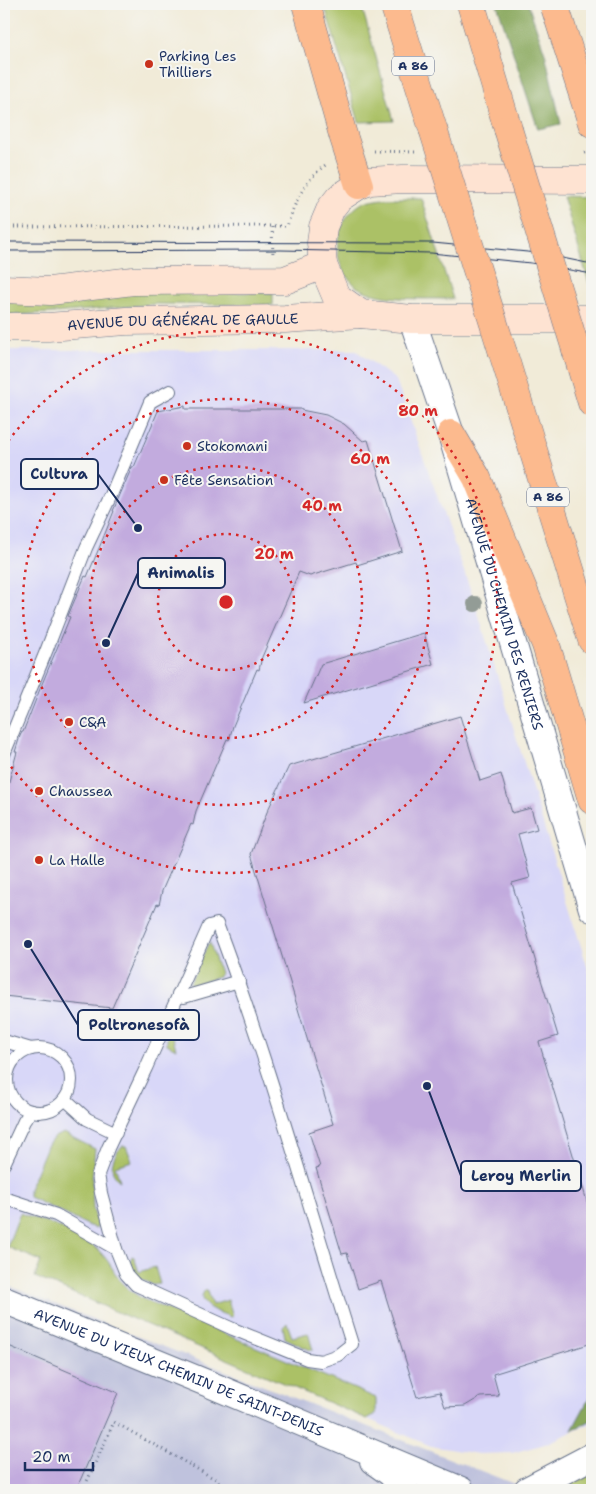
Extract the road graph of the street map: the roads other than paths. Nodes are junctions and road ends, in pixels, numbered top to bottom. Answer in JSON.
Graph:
{"nodes":[{"id":1,"x":306,"y":4,"type":"edge"},
{"id":2,"x":394,"y":4,"type":"edge"},
{"id":3,"x":471,"y":4,"type":"edge"},
{"id":4,"x":554,"y":4,"type":"edge"},
{"id":5,"x":592,"y":123,"type":"edge"},
{"id":6,"x":592,"y":180,"type":"edge"},
{"id":7,"x":359,"y":185,"type":"junction"},
{"id":8,"x":323,"y":265,"type":"junction"},
{"id":9,"x":4,"y":289,"type":"edge"},
{"id":10,"x":362,"y":314,"type":"junction"},
{"id":11,"x":412,"y":319,"type":"junction"},
{"id":12,"x":592,"y":319,"type":"edge"},
{"id":13,"x":4,"y":326,"type":"edge"},
{"id":14,"x":170,"y":391,"type":"dead end"},
{"id":15,"x":592,"y":403,"type":"edge"},
{"id":16,"x":451,"y":434,"type":"junction"},
{"id":17,"x":592,"y":640,"type":"edge"},
{"id":18,"x":4,"y":754,"type":"edge"},
{"id":19,"x":592,"y":800,"type":"edge"},
{"id":20,"x":592,"y":909,"type":"edge"},
{"id":21,"x":239,"y":981,"type":"junction"},
{"id":22,"x":178,"y":994,"type":"junction"},
{"id":23,"x":4,"y":1041,"type":"edge"},
{"id":24,"x":31,"y":1049,"type":"junction"},
{"id":25,"x":7,"y":1064,"type":"edge"},
{"id":26,"x":65,"y":1099,"type":"junction"},
{"id":27,"x":31,"y":1111,"type":"junction"},
{"id":28,"x":116,"y":1134,"type":"junction"},
{"id":29,"x":4,"y":1164,"type":"edge"},
{"id":30,"x":4,"y":1198,"type":"edge"},
{"id":31,"x":116,"y":1249,"type":"junction"},
{"id":32,"x":4,"y":1300,"type":"edge"},
{"id":33,"x":353,"y":1445,"type":"junction"},
{"id":34,"x":592,"y":1456,"type":"edge"},
{"id":35,"x":405,"y":1490,"type":"edge"},
{"id":36,"x":461,"y":1490,"type":"edge"},
{"id":37,"x":527,"y":1490,"type":"edge"}],
"edges":[{"from":1,"to":7,"type":"highway"},
{"from":2,"to":17,"type":"highway","number":"A 86","bridge":true},
{"from":3,"to":15,"type":"highway","bridge":true},
{"from":4,"to":5,"type":"highway"},
{"from":6,"to":7,"type":"main road"},
{"from":7,"to":8,"type":"main road"},
{"from":8,"to":9,"type":"main road"},
{"from":8,"to":10,"type":"main road"},
{"from":10,"to":11,"type":"main road","name":"AVENUE DU GÉNÉRAL DE GAULLE"},
{"from":10,"to":13,"type":"main road","name":"AVENUE DU GÉNÉRAL DE GAULLE"},
{"from":11,"to":12,"type":"main road","name":"AVENUE DU GÉNÉRAL DE GAULLE"},
{"from":11,"to":16,"type":"street","name":"AVENUE DU CHEMIN DES RENIERS"},
{"from":14,"to":18,"type":"lane"},
{"from":16,"to":19,"type":"highway"},
{"from":16,"to":20,"type":"street","name":"AVENUE DU CHEMIN DES RENIERS"},
{"from":21,"to":22,"type":"lane"},
{"from":21,"to":22,"type":"lane"},
{"from":21,"to":31,"type":"lane"},
{"from":22,"to":28,"type":"lane"},
{"from":23,"to":24,"type":"lane"},
{"from":24,"to":25,"type":"lane"},
{"from":24,"to":26,"type":"lane"},
{"from":25,"to":27,"type":"lane"},
{"from":26,"to":27,"type":"lane"},
{"from":26,"to":28,"type":"lane"},
{"from":27,"to":29,"type":"lane"},
{"from":28,"to":31,"type":"lane"},
{"from":30,"to":31,"type":"lane"},
{"from":32,"to":33,"type":"street","name":"AVENUE DU VIEUX CHEMIN DE SAINT-DENIS"},
{"from":33,"to":35,"type":"street"},
{"from":33,"to":36,"type":"street"},
{"from":34,"to":37,"type":"street"}]}
